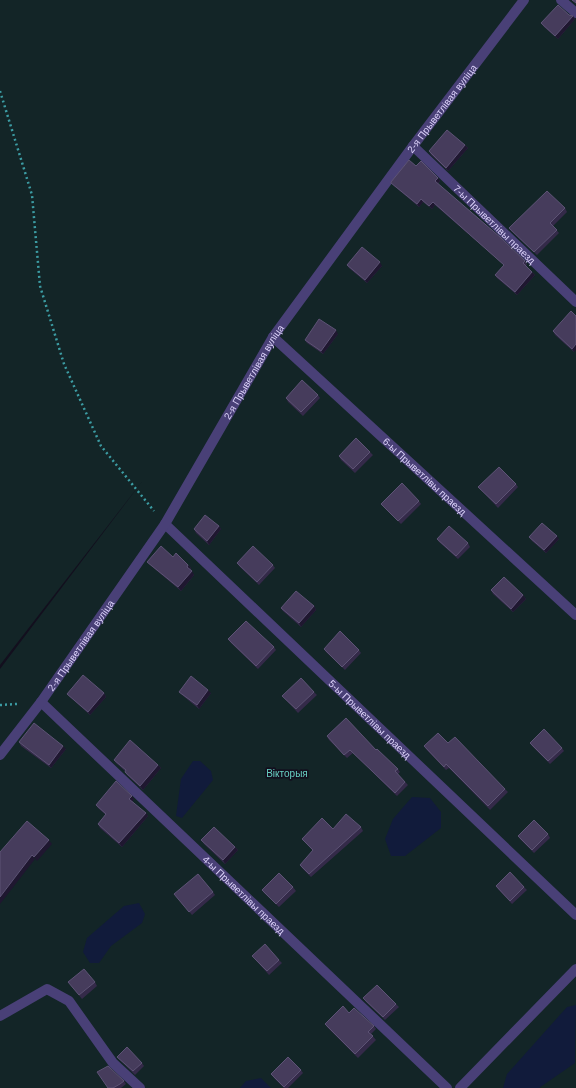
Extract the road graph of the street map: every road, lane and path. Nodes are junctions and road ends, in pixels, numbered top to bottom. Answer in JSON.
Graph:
{"nodes":[{"id":1,"x":524,"y":0,"type":"edge"},
{"id":2,"x":561,"y":0,"type":"edge"},
{"id":3,"x":576,"y":13,"type":"edge"},
{"id":4,"x":0,"y":91,"type":"edge"},
{"id":5,"x":413,"y":146,"type":"junction"},
{"id":6,"x":576,"y":302,"type":"edge"},
{"id":7,"x":273,"y":337,"type":"junction"},
{"id":8,"x":165,"y":524,"type":"junction"},
{"id":9,"x":576,"y":615,"type":"edge"},
{"id":10,"x":41,"y":702,"type":"junction"},
{"id":11,"x":0,"y":755,"type":"edge"},
{"id":12,"x":576,"y":915,"type":"edge"},
{"id":13,"x":576,"y":969,"type":"edge"},
{"id":14,"x":0,"y":1016,"type":"edge"},
{"id":15,"x":140,"y":1088,"type":"edge"},
{"id":16,"x":447,"y":1088,"type":"edge"},
{"id":17,"x":460,"y":1088,"type":"edge"}],
"edges":[{"from":1,"to":5,"type":"lane","name":"2-я Прыветлівая вуліца"},
{"from":2,"to":3,"type":"lane"},
{"from":4,"to":8,"type":"path"},
{"from":5,"to":6,"type":"lane","name":"7-ы Прыветлівы праезд"},
{"from":5,"to":7,"type":"lane","name":"2-я Прыветлівая вуліца"},
{"from":7,"to":8,"type":"lane","name":"2-я Прыветлівая вуліца"},
{"from":7,"to":9,"type":"lane","name":"6-ы Прыветлівы праезд"},
{"from":8,"to":10,"type":"lane","name":"2-я Прыветлівая вуліца"},
{"from":8,"to":12,"type":"lane","name":"5-ы Прыветлівы праезд"},
{"from":10,"to":11,"type":"lane","name":"2-я Прыветлівая вуліца"},
{"from":10,"to":16,"type":"lane","name":"4-ы Прыветлівы праезд"},
{"from":13,"to":17,"type":"lane"},
{"from":14,"to":15,"type":"lane"}]}
